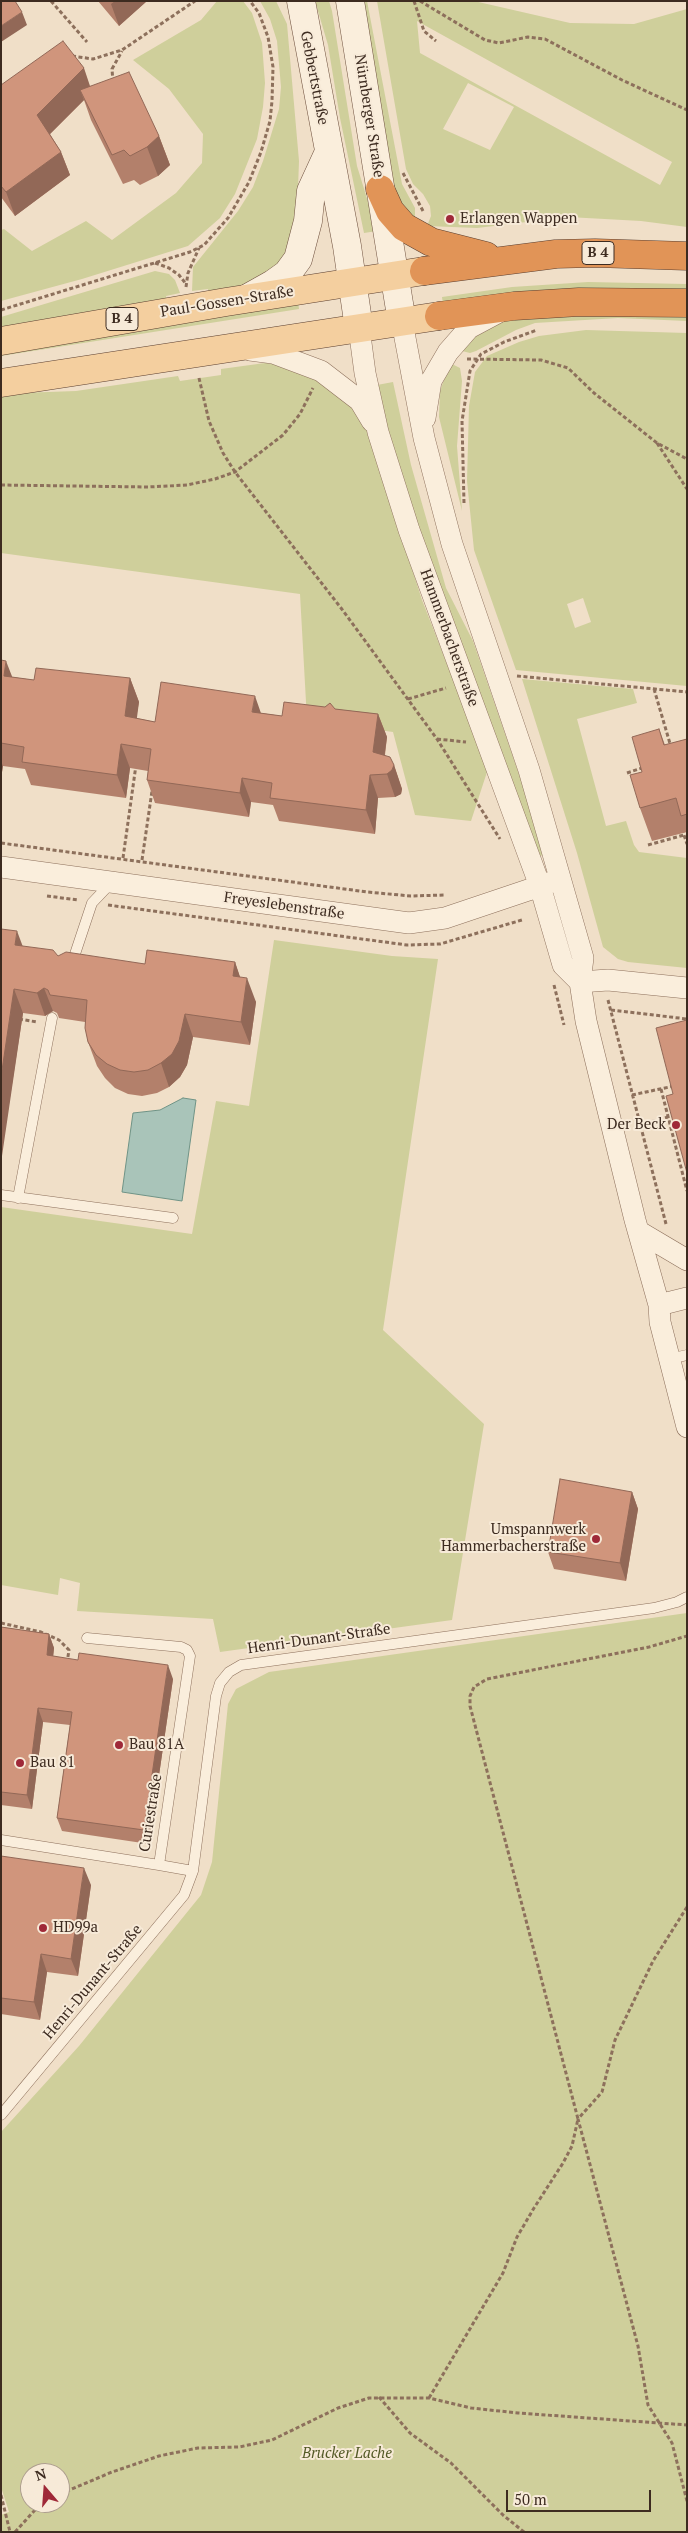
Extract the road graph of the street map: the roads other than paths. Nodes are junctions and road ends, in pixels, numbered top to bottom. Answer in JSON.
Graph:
{"nodes":[{"id":1,"x":349,"y":4,"type":"edge"},
{"id":2,"x":298,"y":7,"type":"edge"},
{"id":3,"x":328,"y":154,"type":"junction"},
{"id":4,"x":380,"y":189,"type":"junction"},
{"id":5,"x":687,"y":256,"type":"edge"},
{"id":6,"x":509,"y":259,"type":"junction"},
{"id":7,"x":424,"y":271,"type":"joint"},
{"id":8,"x":394,"y":276,"type":"junction"},
{"id":9,"x":352,"y":282,"type":"junction"},
{"id":10,"x":244,"y":299,"type":"junction"},
{"id":11,"x":687,"y":303,"type":"edge"},
{"id":12,"x":514,"y":306,"type":"junction"},
{"id":13,"x":439,"y":316,"type":"joint"},
{"id":14,"x":402,"y":322,"type":"junction"},
{"id":15,"x":359,"y":328,"type":"junction"},
{"id":16,"x":1,"y":342,"type":"edge"},
{"id":17,"x":232,"y":348,"type":"junction"},
{"id":18,"x":1,"y":384,"type":"edge"},
{"id":19,"x":378,"y":432,"type":"junction"},
{"id":20,"x":424,"y":438,"type":"junction"},
{"id":21,"x":1,"y":867,"type":"edge"},
{"id":22,"x":562,"y":878,"type":"junction"},
{"id":23,"x":111,"y":883,"type":"junction"},
{"id":24,"x":540,"y":886,"type":"junction"},
{"id":25,"x":68,"y":973,"type":"edge"},
{"id":26,"x":580,"y":982,"type":"junction"},
{"id":27,"x":687,"y":988,"type":"edge"},
{"id":28,"x":51,"y":1021,"type":"road end"},
{"id":29,"x":1,"y":1195,"type":"edge"},
{"id":30,"x":18,"y":1198,"type":"junction"},
{"id":31,"x":172,"y":1218,"type":"dead end"},
{"id":32,"x":638,"y":1231,"type":"junction"},
{"id":33,"x":680,"y":1256,"type":"edge"},
{"id":34,"x":687,"y":1298,"type":"edge"},
{"id":35,"x":659,"y":1305,"type":"junction"},
{"id":36,"x":678,"y":1357,"type":"edge"},
{"id":37,"x":687,"y":1427,"type":"edge"},
{"id":38,"x":687,"y":1597,"type":"edge"},
{"id":39,"x":87,"y":1638,"type":"dead end"},
{"id":40,"x":1,"y":1840,"type":"edge"},
{"id":41,"x":159,"y":1865,"type":"junction"},
{"id":42,"x":193,"y":1871,"type":"junction"},
{"id":43,"x":1,"y":2115,"type":"edge"}],
"edges":[{"from":1,"to":4,"type":"street","name":"Nürnberger Straße"},
{"from":2,"to":3,"type":"street","name":"Gebbertstraße"},
{"from":3,"to":9,"type":"street"},
{"from":3,"to":10,"type":"street"},
{"from":4,"to":6,"type":"highway"},
{"from":4,"to":8,"type":"street","name":"Nürnberger Straße"},
{"from":5,"to":6,"type":"highway","number":"B 4"},
{"from":6,"to":7,"type":"highway","number":"B 4"},
{"from":7,"to":8,"type":"main road","name":"Paul-Gossen-Straße"},
{"from":8,"to":9,"type":"main road","name":"Paul-Gossen-Straße"},
{"from":8,"to":14,"type":"street"},
{"from":9,"to":10,"type":"main road","name":"Paul-Gossen-Straße"},
{"from":9,"to":15,"type":"street","name":"Hammerbacherstraße"},
{"from":10,"to":16,"type":"main road","name":"Paul-Gossen-Straße","number":"B 4"},
{"from":11,"to":12,"type":"highway"},
{"from":12,"to":13,"type":"highway"},
{"from":12,"to":20,"type":"street","name":"Hammerbacherstraße"},
{"from":13,"to":14,"type":"main road"},
{"from":14,"to":15,"type":"main road"},
{"from":14,"to":20,"type":"street","name":"Hammerbacherstraße"},
{"from":15,"to":17,"type":"main road"},
{"from":15,"to":19,"type":"street","name":"Hammerbacherstraße"},
{"from":17,"to":18,"type":"main road"},
{"from":17,"to":19,"type":"street"},
{"from":19,"to":24,"type":"street","name":"Hammerbacherstraße"},
{"from":20,"to":22,"type":"street","name":"Hammerbacherstraße"},
{"from":21,"to":23,"type":"street","name":"Freyeslebenstraße"},
{"from":22,"to":24,"type":"street","name":"Freyeslebenstraße"},
{"from":22,"to":26,"type":"street","name":"Hammerbacherstraße"},
{"from":23,"to":24,"type":"street","name":"Freyeslebenstraße"},
{"from":23,"to":25,"type":"lane"},
{"from":24,"to":26,"type":"street","name":"Hammerbacherstraße"},
{"from":26,"to":27,"type":"street"},
{"from":26,"to":32,"type":"street","name":"Hammerbacherstraße"},
{"from":28,"to":30,"type":"lane"},
{"from":29,"to":30,"type":"lane"},
{"from":30,"to":31,"type":"lane"},
{"from":32,"to":33,"type":"street"},
{"from":32,"to":35,"type":"street","name":"Hammerbacherstraße"},
{"from":34,"to":35,"type":"street"},
{"from":35,"to":36,"type":"street","name":"Hammerbacherstraße"},
{"from":36,"to":37,"type":"street","name":"Hammerbacherstraße"},
{"from":38,"to":42,"type":"lane","name":"Henri-Dunant-Straße"},
{"from":39,"to":41,"type":"lane","name":"Curiestraße"},
{"from":40,"to":41,"type":"lane","name":"Curiestraße"},
{"from":41,"to":42,"type":"lane"},
{"from":42,"to":43,"type":"lane","name":"Henri-Dunant-Straße"}]}
